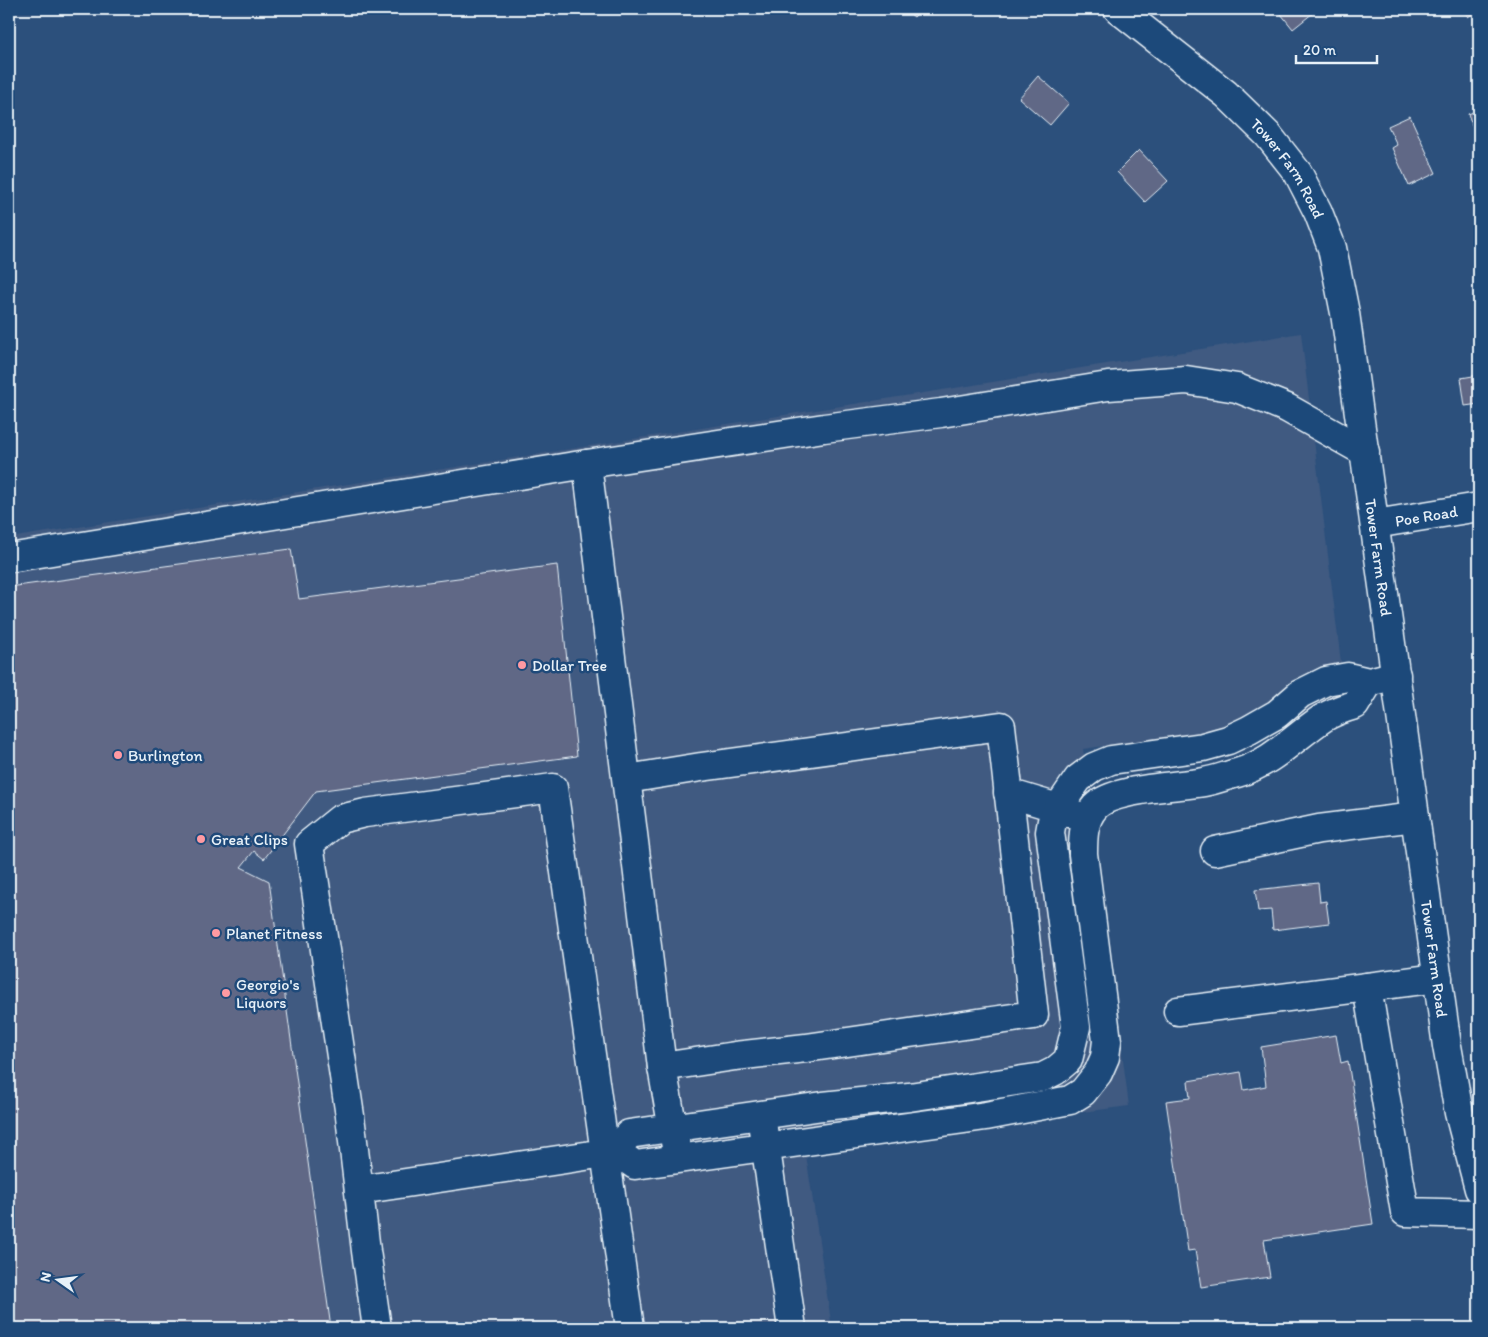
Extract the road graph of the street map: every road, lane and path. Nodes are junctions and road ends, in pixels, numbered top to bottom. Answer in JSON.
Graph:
{"nodes":[{"id":1,"x":1120,"y":9,"type":"edge"},
{"id":2,"x":1365,"y":452,"type":"junction"},
{"id":3,"x":587,"y":464,"type":"junction"},
{"id":4,"x":1479,"y":508,"type":"edge"},
{"id":5,"x":1375,"y":524,"type":"junction"},
{"id":6,"x":9,"y":558,"type":"edge"},
{"id":7,"x":1396,"y":675,"type":"junction"},
{"id":8,"x":1369,"y":682,"type":"junction"},
{"id":9,"x":627,"y":779,"type":"junction"},
{"id":10,"x":1008,"y":793,"type":"junction"},
{"id":11,"x":1058,"y":808,"type":"junction"},
{"id":12,"x":1415,"y":817,"type":"junction"},
{"id":13,"x":1087,"y":820,"type":"junction"},
{"id":14,"x":1215,"y":850,"type":"dead end"},
{"id":15,"x":1438,"y":978,"type":"junction"},
{"id":16,"x":1367,"y":987,"type":"junction"},
{"id":17,"x":1178,"y":1011,"type":"dead end"},
{"id":18,"x":1068,"y":1060,"type":"junction"},
{"id":19,"x":662,"y":1067,"type":"junction"},
{"id":20,"x":1092,"y":1080,"type":"junction"},
{"id":21,"x":760,"y":1116,"type":"junction"},
{"id":22,"x":672,"y":1128,"type":"junction"},
{"id":23,"x":766,"y":1147,"type":"junction"},
{"id":24,"x":610,"y":1152,"type":"junction"},
{"id":25,"x":678,"y":1159,"type":"junction"},
{"id":26,"x":1479,"y":1189,"type":"edge"},
{"id":27,"x":359,"y":1190,"type":"junction"},
{"id":28,"x":1479,"y":1214,"type":"edge"},
{"id":29,"x":377,"y":1328,"type":"edge"},
{"id":30,"x":630,"y":1328,"type":"edge"},
{"id":31,"x":792,"y":1328,"type":"edge"}],
"edges":[{"from":1,"to":2,"type":"street","name":"Tower Farm Road"},
{"from":2,"to":3,"type":"street"},
{"from":2,"to":5,"type":"street","name":"Tower Farm Road"},
{"from":3,"to":6,"type":"street"},
{"from":3,"to":9,"type":"street"},
{"from":4,"to":5,"type":"street","name":"Poe Road"},
{"from":5,"to":7,"type":"street","name":"Tower Farm Road"},
{"from":7,"to":8,"type":"street"},
{"from":7,"to":12,"type":"street","name":"Tower Farm Road"},
{"from":8,"to":11,"type":"street"},
{"from":8,"to":13,"type":"street"},
{"from":9,"to":10,"type":"street"},
{"from":9,"to":19,"type":"street"},
{"from":10,"to":11,"type":"street"},
{"from":10,"to":19,"type":"street"},
{"from":11,"to":13,"type":"street"},
{"from":11,"to":18,"type":"street"},
{"from":12,"to":14,"type":"street"},
{"from":12,"to":15,"type":"street","name":"Tower Farm Road"},
{"from":13,"to":20,"type":"street"},
{"from":15,"to":16,"type":"street"},
{"from":15,"to":26,"type":"street","name":"Tower Farm Road"},
{"from":16,"to":17,"type":"street"},
{"from":16,"to":28,"type":"street"},
{"from":18,"to":20,"type":"street"},
{"from":18,"to":21,"type":"street"},
{"from":19,"to":22,"type":"street"},
{"from":20,"to":23,"type":"street"},
{"from":21,"to":22,"type":"street"},
{"from":21,"to":23,"type":"street"},
{"from":22,"to":24,"type":"street"},
{"from":22,"to":25,"type":"street"},
{"from":23,"to":25,"type":"street"},
{"from":23,"to":31,"type":"street"},
{"from":24,"to":25,"type":"street"},
{"from":24,"to":27,"type":"street"},
{"from":24,"to":27,"type":"street"},
{"from":24,"to":30,"type":"street"},
{"from":27,"to":29,"type":"street"}]}
